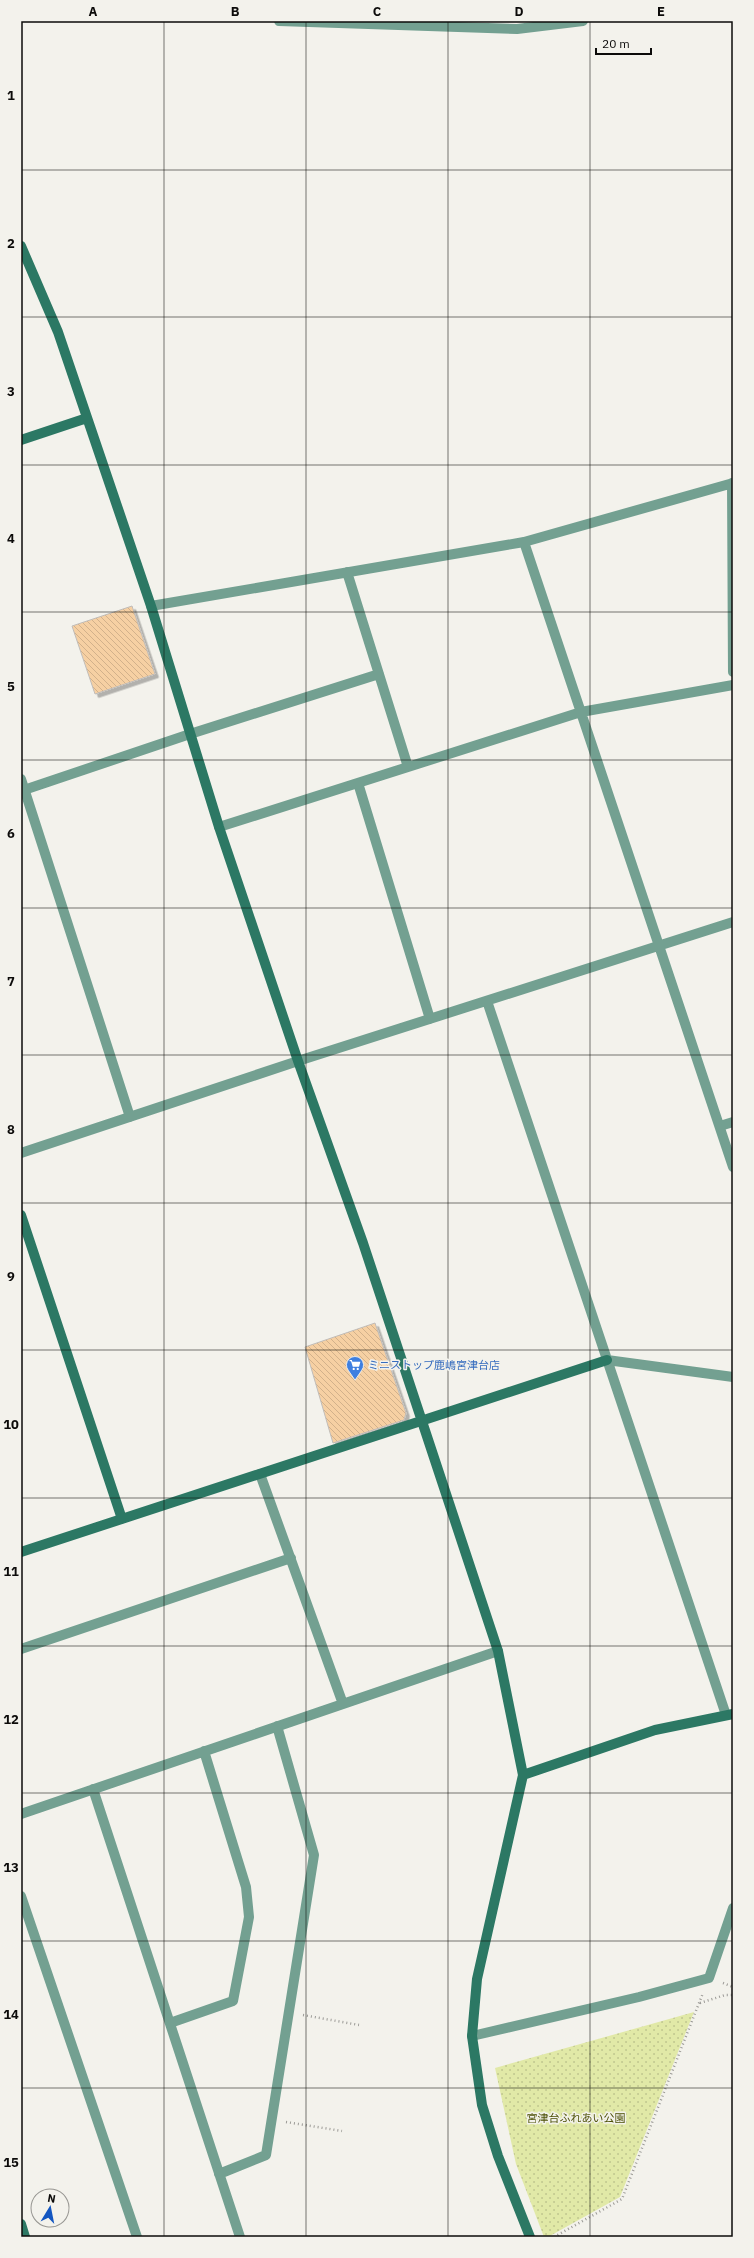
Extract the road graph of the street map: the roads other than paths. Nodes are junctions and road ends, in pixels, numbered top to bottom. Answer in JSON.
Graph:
{"nodes":[{"id":1,"x":279,"y":21,"type":"edge"},
{"id":2,"x":583,"y":21,"type":"edge"},
{"id":3,"x":21,"y":246,"type":"edge"},
{"id":4,"x":87,"y":418,"type":"junction"},
{"id":5,"x":21,"y":440,"type":"edge"},
{"id":6,"x":732,"y":483,"type":"edge"},
{"id":7,"x":524,"y":542,"type":"junction"},
{"id":8,"x":347,"y":572,"type":"junction"},
{"id":9,"x":151,"y":606,"type":"junction"},
{"id":10,"x":733,"y":672,"type":"edge"},
{"id":11,"x":379,"y":674,"type":"junction"},
{"id":12,"x":733,"y":685,"type":"edge"},
{"id":13,"x":581,"y":712,"type":"junction"},
{"id":14,"x":190,"y":734,"type":"junction"},
{"id":15,"x":408,"y":767,"type":"junction"},
{"id":16,"x":21,"y":779,"type":"edge"},
{"id":17,"x":358,"y":783,"type":"junction"},
{"id":18,"x":23,"y":790,"type":"edge"},
{"id":19,"x":219,"y":827,"type":"junction"},
{"id":20,"x":733,"y":922,"type":"edge"},
{"id":21,"x":659,"y":946,"type":"junction"},
{"id":22,"x":487,"y":1001,"type":"junction"},
{"id":23,"x":430,"y":1019,"type":"junction"},
{"id":24,"x":298,"y":1061,"type":"junction"},
{"id":25,"x":130,"y":1117,"type":"junction"},
{"id":26,"x":733,"y":1122,"type":"edge"},
{"id":27,"x":720,"y":1126,"type":"junction"},
{"id":28,"x":21,"y":1153,"type":"edge"},
{"id":29,"x":733,"y":1167,"type":"edge"},
{"id":30,"x":21,"y":1215,"type":"edge"},
{"id":31,"x":607,"y":1360,"type":"junction"},
{"id":32,"x":733,"y":1377,"type":"edge"},
{"id":33,"x":421,"y":1421,"type":"junction"},
{"id":34,"x":260,"y":1474,"type":"junction"},
{"id":35,"x":122,"y":1519,"type":"junction"},
{"id":36,"x":21,"y":1552,"type":"edge"},
{"id":37,"x":291,"y":1558,"type":"junction"},
{"id":38,"x":21,"y":1649,"type":"edge"},
{"id":39,"x":498,"y":1651,"type":"junction"},
{"id":40,"x":343,"y":1704,"type":"junction"},
{"id":41,"x":729,"y":1715,"type":"edge"},
{"id":42,"x":277,"y":1726,"type":"junction"},
{"id":43,"x":204,"y":1751,"type":"junction"},
{"id":44,"x":523,"y":1775,"type":"junction"},
{"id":45,"x":93,"y":1789,"type":"junction"},
{"id":46,"x":21,"y":1814,"type":"edge"},
{"id":47,"x":21,"y":1896,"type":"edge"},
{"id":48,"x":733,"y":1908,"type":"edge"},
{"id":49,"x":170,"y":2023,"type":"junction"},
{"id":50,"x":472,"y":2036,"type":"junction"},
{"id":51,"x":219,"y":2174,"type":"junction"},
{"id":52,"x":21,"y":2224,"type":"edge"},
{"id":53,"x":25,"y":2237,"type":"edge"},
{"id":54,"x":137,"y":2237,"type":"edge"},
{"id":55,"x":240,"y":2237,"type":"edge"},
{"id":56,"x":530,"y":2237,"type":"edge"}],
"edges":[{"from":1,"to":2,"type":"street"},
{"from":3,"to":4,"type":"street"},
{"from":4,"to":5,"type":"street"},
{"from":4,"to":9,"type":"street"},
{"from":6,"to":7,"type":"street"},
{"from":6,"to":10,"type":"street"},
{"from":7,"to":8,"type":"street"},
{"from":7,"to":13,"type":"street"},
{"from":8,"to":9,"type":"street"},
{"from":8,"to":11,"type":"street"},
{"from":9,"to":14,"type":"street"},
{"from":11,"to":14,"type":"street"},
{"from":11,"to":15,"type":"street"},
{"from":12,"to":13,"type":"street"},
{"from":13,"to":15,"type":"street"},
{"from":13,"to":21,"type":"street"},
{"from":14,"to":18,"type":"street"},
{"from":14,"to":19,"type":"street"},
{"from":15,"to":17,"type":"street"},
{"from":16,"to":18,"type":"street"},
{"from":17,"to":19,"type":"street"},
{"from":17,"to":23,"type":"street"},
{"from":18,"to":25,"type":"street"},
{"from":19,"to":24,"type":"street"},
{"from":20,"to":21,"type":"street"},
{"from":21,"to":22,"type":"street"},
{"from":21,"to":27,"type":"street"},
{"from":22,"to":23,"type":"street"},
{"from":22,"to":31,"type":"street"},
{"from":23,"to":24,"type":"street"},
{"from":24,"to":25,"type":"street"},
{"from":24,"to":33,"type":"street"},
{"from":25,"to":28,"type":"street"},
{"from":26,"to":27,"type":"street"},
{"from":27,"to":29,"type":"street"},
{"from":30,"to":35,"type":"street"},
{"from":31,"to":32,"type":"street"},
{"from":31,"to":33,"type":"street"},
{"from":31,"to":41,"type":"street"},
{"from":33,"to":34,"type":"street"},
{"from":33,"to":39,"type":"street"},
{"from":34,"to":35,"type":"street"},
{"from":34,"to":37,"type":"street"},
{"from":35,"to":36,"type":"street"},
{"from":37,"to":38,"type":"street"},
{"from":37,"to":40,"type":"street"},
{"from":39,"to":40,"type":"street"},
{"from":39,"to":44,"type":"street"},
{"from":40,"to":42,"type":"street"},
{"from":41,"to":44,"type":"street"},
{"from":42,"to":43,"type":"street"},
{"from":42,"to":51,"type":"street"},
{"from":43,"to":45,"type":"street"},
{"from":43,"to":49,"type":"street"},
{"from":44,"to":50,"type":"street"},
{"from":45,"to":46,"type":"street"},
{"from":45,"to":49,"type":"street"},
{"from":47,"to":54,"type":"street"},
{"from":48,"to":50,"type":"street"},
{"from":49,"to":51,"type":"street"},
{"from":50,"to":56,"type":"street"},
{"from":51,"to":55,"type":"street"},
{"from":52,"to":53,"type":"street"}]}
